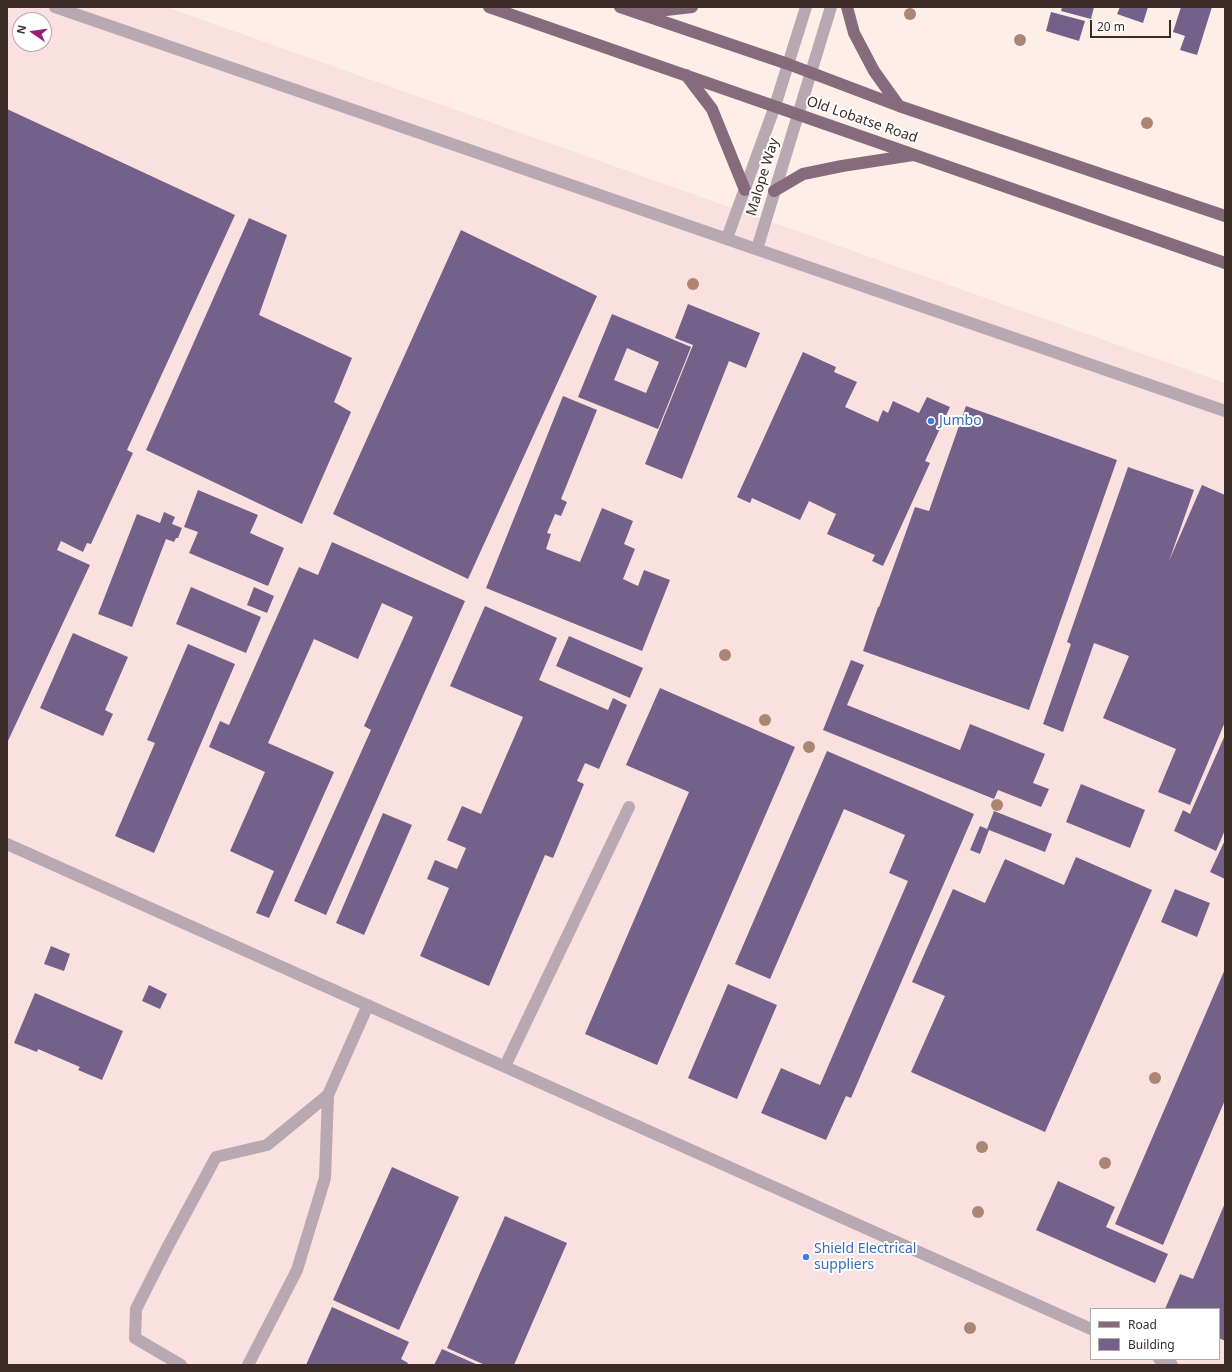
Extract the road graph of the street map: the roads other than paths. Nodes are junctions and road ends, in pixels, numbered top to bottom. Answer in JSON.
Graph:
{"nodes":[{"id":1,"x":55,"y":7,"type":"edge"},
{"id":2,"x":489,"y":7,"type":"edge"},
{"id":3,"x":620,"y":7,"type":"edge"},
{"id":4,"x":692,"y":7,"type":"edge"},
{"id":5,"x":806,"y":7,"type":"edge"},
{"id":6,"x":830,"y":7,"type":"edge"},
{"id":7,"x":847,"y":7,"type":"edge"},
{"id":8,"x":637,"y":13,"type":"junction"},
{"id":9,"x":788,"y":64,"type":"junction"},
{"id":10,"x":811,"y":73,"type":"junction"},
{"id":11,"x":686,"y":76,"type":"junction"},
{"id":12,"x":775,"y":106,"type":"junction"},
{"id":13,"x":899,"y":106,"type":"junction"},
{"id":14,"x":798,"y":114,"type":"junction"},
{"id":15,"x":916,"y":154,"type":"junction"},
{"id":16,"x":745,"y":190,"type":"junction"},
{"id":17,"x":774,"y":191,"type":"junction"},
{"id":18,"x":1225,"y":216,"type":"edge"},
{"id":19,"x":727,"y":238,"type":"junction"},
{"id":20,"x":757,"y":249,"type":"junction"},
{"id":21,"x":1225,"y":263,"type":"edge"},
{"id":22,"x":1225,"y":411,"type":"edge"},
{"id":23,"x":629,"y":807,"type":"dead end"},
{"id":24,"x":7,"y":844,"type":"edge"},
{"id":25,"x":368,"y":1005,"type":"junction"},
{"id":26,"x":504,"y":1066,"type":"junction"},
{"id":27,"x":328,"y":1095,"type":"junction"},
{"id":28,"x":1090,"y":1329,"type":"edge"},
{"id":29,"x":1161,"y":1360,"type":"edge"},
{"id":30,"x":181,"y":1365,"type":"edge"},
{"id":31,"x":248,"y":1365,"type":"edge"},
{"id":32,"x":1172,"y":1365,"type":"edge"}],
"edges":[{"from":1,"to":19,"type":"street"},
{"from":2,"to":11,"type":"main road","name":"Old Lobatse Road"},
{"from":3,"to":8,"type":"main road","name":"Old Lobatse Road"},
{"from":4,"to":8,"type":"main road"},
{"from":5,"to":9,"type":"street","name":"Malope Way"},
{"from":6,"to":10,"type":"street","name":"Malope Way"},
{"from":7,"to":13,"type":"main road"},
{"from":8,"to":9,"type":"main road","name":"Old Lobatse Road"},
{"from":9,"to":10,"type":"main road","name":"Old Lobatse Road"},
{"from":9,"to":12,"type":"street","name":"Malope Way"},
{"from":10,"to":13,"type":"main road","name":"Old Lobatse Road"},
{"from":10,"to":14,"type":"street","name":"Malope Way"},
{"from":11,"to":12,"type":"main road","name":"Old Lobatse Road"},
{"from":11,"to":16,"type":"main road"},
{"from":12,"to":14,"type":"main road","name":"Old Lobatse Road"},
{"from":12,"to":16,"type":"street","name":"Malope Way"},
{"from":13,"to":18,"type":"main road","name":"Old Lobatse Road"},
{"from":14,"to":15,"type":"main road","name":"Old Lobatse Road"},
{"from":14,"to":17,"type":"street","name":"Malope Way"},
{"from":15,"to":17,"type":"main road"},
{"from":15,"to":21,"type":"main road","name":"Old Lobatse Road"},
{"from":16,"to":19,"type":"street","name":"Malope Way"},
{"from":17,"to":20,"type":"street","name":"Malope Way"},
{"from":19,"to":20,"type":"street"},
{"from":20,"to":22,"type":"street"},
{"from":23,"to":26,"type":"street"},
{"from":24,"to":25,"type":"street"},
{"from":25,"to":26,"type":"street"},
{"from":25,"to":27,"type":"street"},
{"from":26,"to":28,"type":"street"},
{"from":27,"to":30,"type":"street"},
{"from":27,"to":31,"type":"street"},
{"from":29,"to":32,"type":"street"}]}
